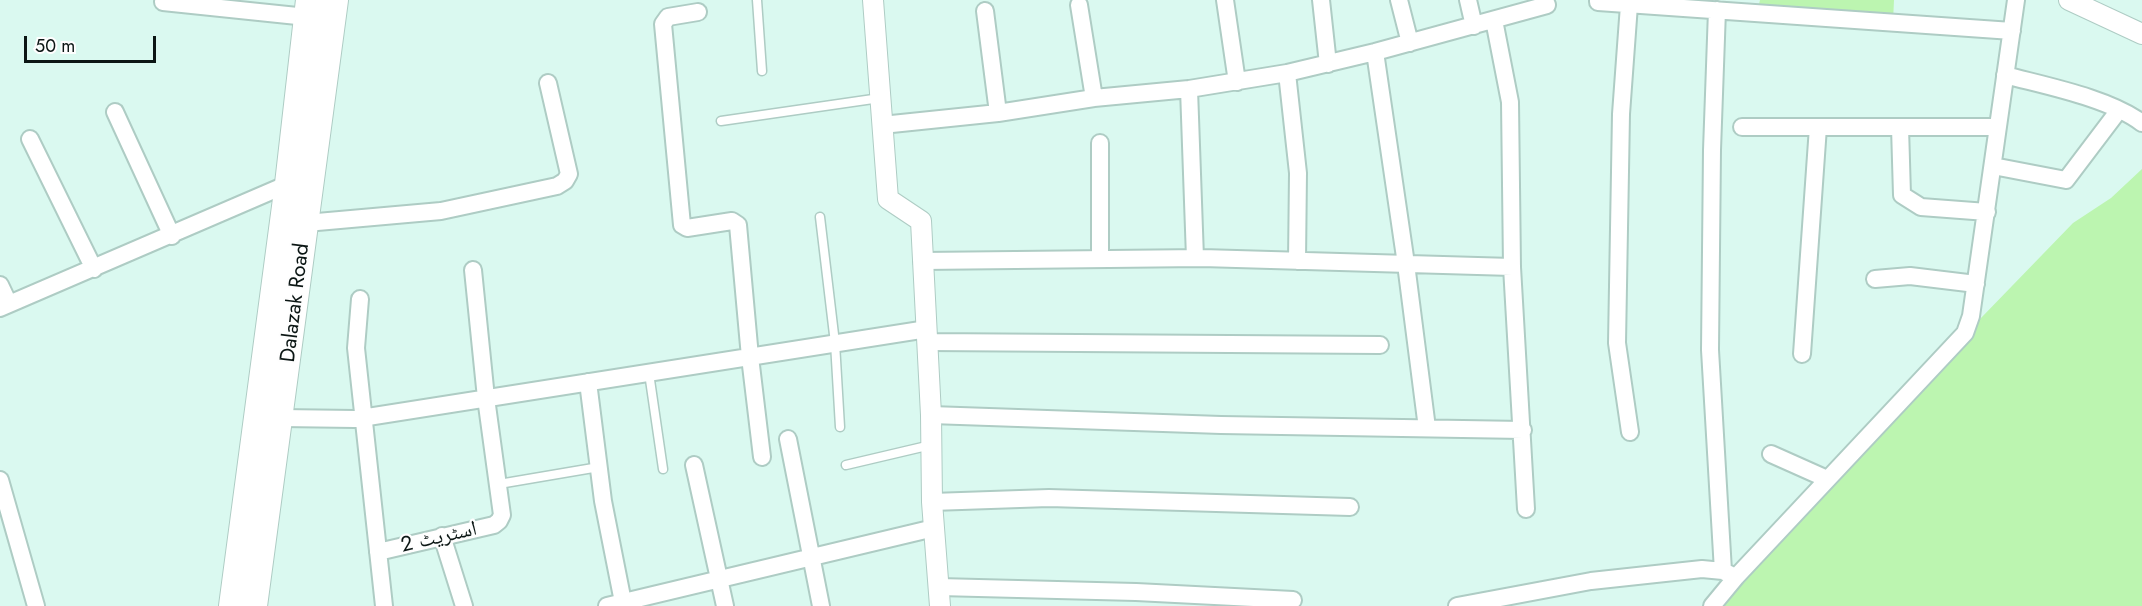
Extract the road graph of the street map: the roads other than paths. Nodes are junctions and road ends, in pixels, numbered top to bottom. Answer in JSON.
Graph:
{"nodes":[{"id":1,"x":336,"y":0,"type":"edge"},
{"id":2,"x":758,"y":0,"type":"edge"},
{"id":3,"x":873,"y":0,"type":"edge"},
{"id":4,"x":1225,"y":0,"type":"edge"},
{"id":5,"x":1322,"y":0,"type":"edge"},
{"id":6,"x":1399,"y":0,"type":"edge"},
{"id":7,"x":1468,"y":0,"type":"edge"},
{"id":8,"x":1545,"y":0,"type":"edge"},
{"id":9,"x":1598,"y":0,"type":"edge"},
{"id":10,"x":2016,"y":0,"type":"edge"},
{"id":11,"x":2069,"y":0,"type":"edge"},
{"id":12,"x":164,"y":2,"type":"dead end"},
{"id":13,"x":1079,"y":4,"type":"dead end"},
{"id":14,"x":1675,"y":4,"type":"edge"},
{"id":15,"x":1629,"y":5,"type":"junction"},
{"id":16,"x":308,"y":8,"type":"edge"},
{"id":17,"x":1718,"y":10,"type":"junction"},
{"id":18,"x":985,"y":11,"type":"dead end"},
{"id":19,"x":698,"y":12,"type":"dead end"},
{"id":20,"x":1494,"y":20,"type":"junction"},
{"id":21,"x":1474,"y":26,"type":"junction"},
{"id":22,"x":2012,"y":31,"type":"junction"},
{"id":23,"x":2142,"y":34,"type":"edge"},
{"id":24,"x":1410,"y":43,"type":"junction"},
{"id":25,"x":1375,"y":52,"type":"junction"},
{"id":26,"x":1328,"y":64,"type":"junction"},
{"id":27,"x":762,"y":71,"type":"dead end"},
{"id":28,"x":1287,"y":73,"type":"junction"},
{"id":29,"x":2005,"y":75,"type":"junction"},
{"id":30,"x":1237,"y":82,"type":"junction"},
{"id":31,"x":548,"y":83,"type":"dead end"},
{"id":32,"x":1189,"y":90,"type":"junction"},
{"id":33,"x":880,"y":98,"type":"junction"},
{"id":34,"x":1094,"y":98,"type":"junction"},
{"id":35,"x":2120,"y":110,"type":"junction"},
{"id":36,"x":116,"y":112,"type":"dead end"},
{"id":37,"x":998,"y":113,"type":"junction"},
{"id":38,"x":721,"y":121,"type":"dead end"},
{"id":39,"x":2142,"y":123,"type":"edge"},
{"id":40,"x":882,"y":125,"type":"junction"},
{"id":41,"x":1818,"y":127,"type":"junction"},
{"id":42,"x":1900,"y":127,"type":"junction"},
{"id":43,"x":1998,"y":127,"type":"junction"},
{"id":44,"x":1742,"y":128,"type":"dead end"},
{"id":45,"x":30,"y":139,"type":"dead end"},
{"id":46,"x":1100,"y":143,"type":"dead end"},
{"id":47,"x":1993,"y":166,"type":"junction"},
{"id":48,"x":288,"y":184,"type":"junction"},
{"id":49,"x":1987,"y":212,"type":"junction"},
{"id":50,"x":820,"y":217,"type":"dead end"},
{"id":51,"x":306,"y":223,"type":"junction"},
{"id":52,"x":172,"y":236,"type":"junction"},
{"id":53,"x":1195,"y":258,"type":"junction"},
{"id":54,"x":1100,"y":259,"type":"junction"},
{"id":55,"x":922,"y":261,"type":"junction"},
{"id":56,"x":1297,"y":261,"type":"junction"},
{"id":57,"x":1406,"y":264,"type":"junction"},
{"id":58,"x":1512,"y":267,"type":"junction"},
{"id":59,"x":94,"y":268,"type":"junction"},
{"id":60,"x":473,"y":270,"type":"dead end"},
{"id":61,"x":1875,"y":279,"type":"dead end"},
{"id":62,"x":1976,"y":284,"type":"junction"},
{"id":63,"x":0,"y":285,"type":"edge"},
{"id":64,"x":360,"y":299,"type":"dead end"},
{"id":65,"x":5,"y":306,"type":"edge"},
{"id":66,"x":927,"y":335,"type":"junction"},
{"id":67,"x":835,"y":344,"type":"junction"},
{"id":68,"x":1380,"y":345,"type":"dead end"},
{"id":69,"x":1802,"y":354,"type":"dead end"},
{"id":70,"x":750,"y":357,"type":"junction"},
{"id":71,"x":649,"y":373,"type":"junction"},
{"id":72,"x":588,"y":382,"type":"junction"},
{"id":73,"x":486,"y":398,"type":"junction"},
{"id":74,"x":931,"y":416,"type":"junction"},
{"id":75,"x":362,"y":417,"type":"junction"},
{"id":76,"x":269,"y":418,"type":"junction"},
{"id":77,"x":840,"y":427,"type":"dead end"},
{"id":78,"x":1427,"y":428,"type":"junction"},
{"id":79,"x":1523,"y":430,"type":"junction"},
{"id":80,"x":1630,"y":432,"type":"dead end"},
{"id":81,"x":788,"y":439,"type":"dead end"},
{"id":82,"x":931,"y":445,"type":"junction"},
{"id":83,"x":1771,"y":454,"type":"dead end"},
{"id":84,"x":762,"y":457,"type":"dead end"},
{"id":85,"x":694,"y":465,"type":"dead end"},
{"id":86,"x":846,"y":465,"type":"dead end"},
{"id":87,"x":599,"y":467,"type":"junction"},
{"id":88,"x":663,"y":469,"type":"dead end"},
{"id":89,"x":1827,"y":479,"type":"junction"},
{"id":90,"x":0,"y":480,"type":"edge"},
{"id":91,"x":498,"y":484,"type":"junction"},
{"id":92,"x":932,"y":502,"type":"junction"},
{"id":93,"x":1350,"y":507,"type":"dead end"},
{"id":94,"x":1526,"y":509,"type":"dead end"},
{"id":95,"x":5,"y":518,"type":"edge"},
{"id":96,"x":934,"y":528,"type":"junction"},
{"id":97,"x":442,"y":536,"type":"junction"},
{"id":98,"x":378,"y":552,"type":"junction"},
{"id":99,"x":811,"y":557,"type":"junction"},
{"id":100,"x":1729,"y":574,"type":"junction"},
{"id":101,"x":719,"y":578,"type":"junction"},
{"id":102,"x":940,"y":596,"type":"edge"},
{"id":103,"x":1293,"y":600,"type":"dead end"},
{"id":104,"x":641,"y":602,"type":"edge"},
{"id":105,"x":615,"y":604,"type":"edge"},
{"id":106,"x":36,"y":606,"type":"edge"},
{"id":107,"x":232,"y":606,"type":"edge"},
{"id":108,"x":254,"y":606,"type":"edge"},
{"id":109,"x":384,"y":606,"type":"edge"},
{"id":110,"x":464,"y":606,"type":"edge"},
{"id":111,"x":725,"y":606,"type":"edge"},
{"id":112,"x":821,"y":606,"type":"edge"},
{"id":113,"x":1457,"y":606,"type":"edge"},
{"id":114,"x":1712,"y":606,"type":"edge"}],
"edges":[{"from":1,"to":51,"type":"main road","name":"Dalazak Road"},
{"from":2,"to":27,"type":"lane"},
{"from":3,"to":33,"type":"street"},
{"from":4,"to":30,"type":"street"},
{"from":5,"to":26,"type":"street"},
{"from":6,"to":24,"type":"street"},
{"from":7,"to":21,"type":"street"},
{"from":8,"to":20,"type":"street"},
{"from":9,"to":15,"type":"street"},
{"from":10,"to":22,"type":"street"},
{"from":11,"to":23,"type":"street"},
{"from":12,"to":16,"type":"street"},
{"from":13,"to":34,"type":"street"},
{"from":14,"to":15,"type":"street"},
{"from":14,"to":17,"type":"street"},
{"from":15,"to":80,"type":"street"},
{"from":16,"to":48,"type":"main road","name":"Dalazak Road"},
{"from":17,"to":22,"type":"street"},
{"from":17,"to":100,"type":"street"},
{"from":18,"to":37,"type":"street"},
{"from":19,"to":70,"type":"street"},
{"from":20,"to":21,"type":"street"},
{"from":20,"to":58,"type":"street"},
{"from":21,"to":24,"type":"street"},
{"from":22,"to":29,"type":"street"},
{"from":24,"to":25,"type":"street"},
{"from":25,"to":26,"type":"street"},
{"from":25,"to":57,"type":"street"},
{"from":26,"to":28,"type":"street"},
{"from":28,"to":30,"type":"street"},
{"from":28,"to":56,"type":"street"},
{"from":29,"to":35,"type":"street"},
{"from":29,"to":43,"type":"street"},
{"from":30,"to":32,"type":"street"},
{"from":31,"to":51,"type":"street"},
{"from":32,"to":34,"type":"street"},
{"from":32,"to":53,"type":"street"},
{"from":33,"to":38,"type":"lane"},
{"from":33,"to":40,"type":"street"},
{"from":34,"to":37,"type":"street"},
{"from":35,"to":39,"type":"street"},
{"from":35,"to":47,"type":"street"},
{"from":36,"to":52,"type":"street"},
{"from":37,"to":40,"type":"street"},
{"from":40,"to":55,"type":"street"},
{"from":41,"to":42,"type":"street"},
{"from":41,"to":44,"type":"street"},
{"from":41,"to":69,"type":"street"},
{"from":42,"to":43,"type":"street"},
{"from":42,"to":49,"type":"street"},
{"from":43,"to":47,"type":"street"},
{"from":45,"to":59,"type":"street"},
{"from":46,"to":54,"type":"street"},
{"from":47,"to":49,"type":"street"},
{"from":48,"to":52,"type":"street"},
{"from":48,"to":76,"type":"main road","name":"Dalazak Road"},
{"from":49,"to":62,"type":"street"},
{"from":50,"to":67,"type":"lane"},
{"from":51,"to":76,"type":"main road","name":"Dalazak Road"},
{"from":52,"to":59,"type":"street"},
{"from":53,"to":54,"type":"street"},
{"from":53,"to":56,"type":"street"},
{"from":54,"to":55,"type":"street"},
{"from":55,"to":66,"type":"street"},
{"from":56,"to":57,"type":"street"},
{"from":57,"to":58,"type":"street"},
{"from":57,"to":78,"type":"street"},
{"from":58,"to":79,"type":"street"},
{"from":59,"to":65,"type":"street"},
{"from":60,"to":73,"type":"street"},
{"from":61,"to":62,"type":"street"},
{"from":62,"to":89,"type":"street"},
{"from":63,"to":65,"type":"street"},
{"from":64,"to":75,"type":"street"},
{"from":66,"to":67,"type":"street"},
{"from":66,"to":68,"type":"street"},
{"from":66,"to":74,"type":"street"},
{"from":67,"to":70,"type":"street"},
{"from":67,"to":77,"type":"lane"},
{"from":70,"to":71,"type":"street"},
{"from":70,"to":84,"type":"street"},
{"from":71,"to":72,"type":"street"},
{"from":71,"to":88,"type":"lane"},
{"from":72,"to":73,"type":"street"},
{"from":72,"to":87,"type":"street"},
{"from":73,"to":75,"type":"street"},
{"from":73,"to":91,"type":"street"},
{"from":74,"to":78,"type":"street"},
{"from":74,"to":82,"type":"street"},
{"from":75,"to":76,"type":"street"},
{"from":75,"to":98,"type":"street"},
{"from":76,"to":107,"type":"main road","name":"Dalazak Road"},
{"from":76,"to":108,"type":"main road","name":"Dalazak Road"},
{"from":78,"to":79,"type":"street"},
{"from":79,"to":94,"type":"street"},
{"from":81,"to":99,"type":"street"},
{"from":82,"to":86,"type":"lane"},
{"from":82,"to":92,"type":"street"},
{"from":83,"to":89,"type":"street"},
{"from":85,"to":101,"type":"street"},
{"from":87,"to":91,"type":"lane"},
{"from":87,"to":105,"type":"street"},
{"from":89,"to":100,"type":"street"},
{"from":90,"to":95,"type":"street"},
{"from":91,"to":97,"type":"street","name":"اسٹریٹ 2"},
{"from":92,"to":93,"type":"street"},
{"from":92,"to":96,"type":"street"},
{"from":95,"to":106,"type":"street"},
{"from":96,"to":99,"type":"street"},
{"from":96,"to":102,"type":"street"},
{"from":97,"to":98,"type":"street","name":"اسٹریٹ 2"},
{"from":97,"to":110,"type":"street"},
{"from":98,"to":109,"type":"street"},
{"from":99,"to":101,"type":"street"},
{"from":99,"to":112,"type":"street"},
{"from":100,"to":113,"type":"street"},
{"from":100,"to":114,"type":"street"},
{"from":101,"to":104,"type":"street"},
{"from":101,"to":111,"type":"street"},
{"from":102,"to":103,"type":"street"},
{"from":104,"to":105,"type":"street"}]}
